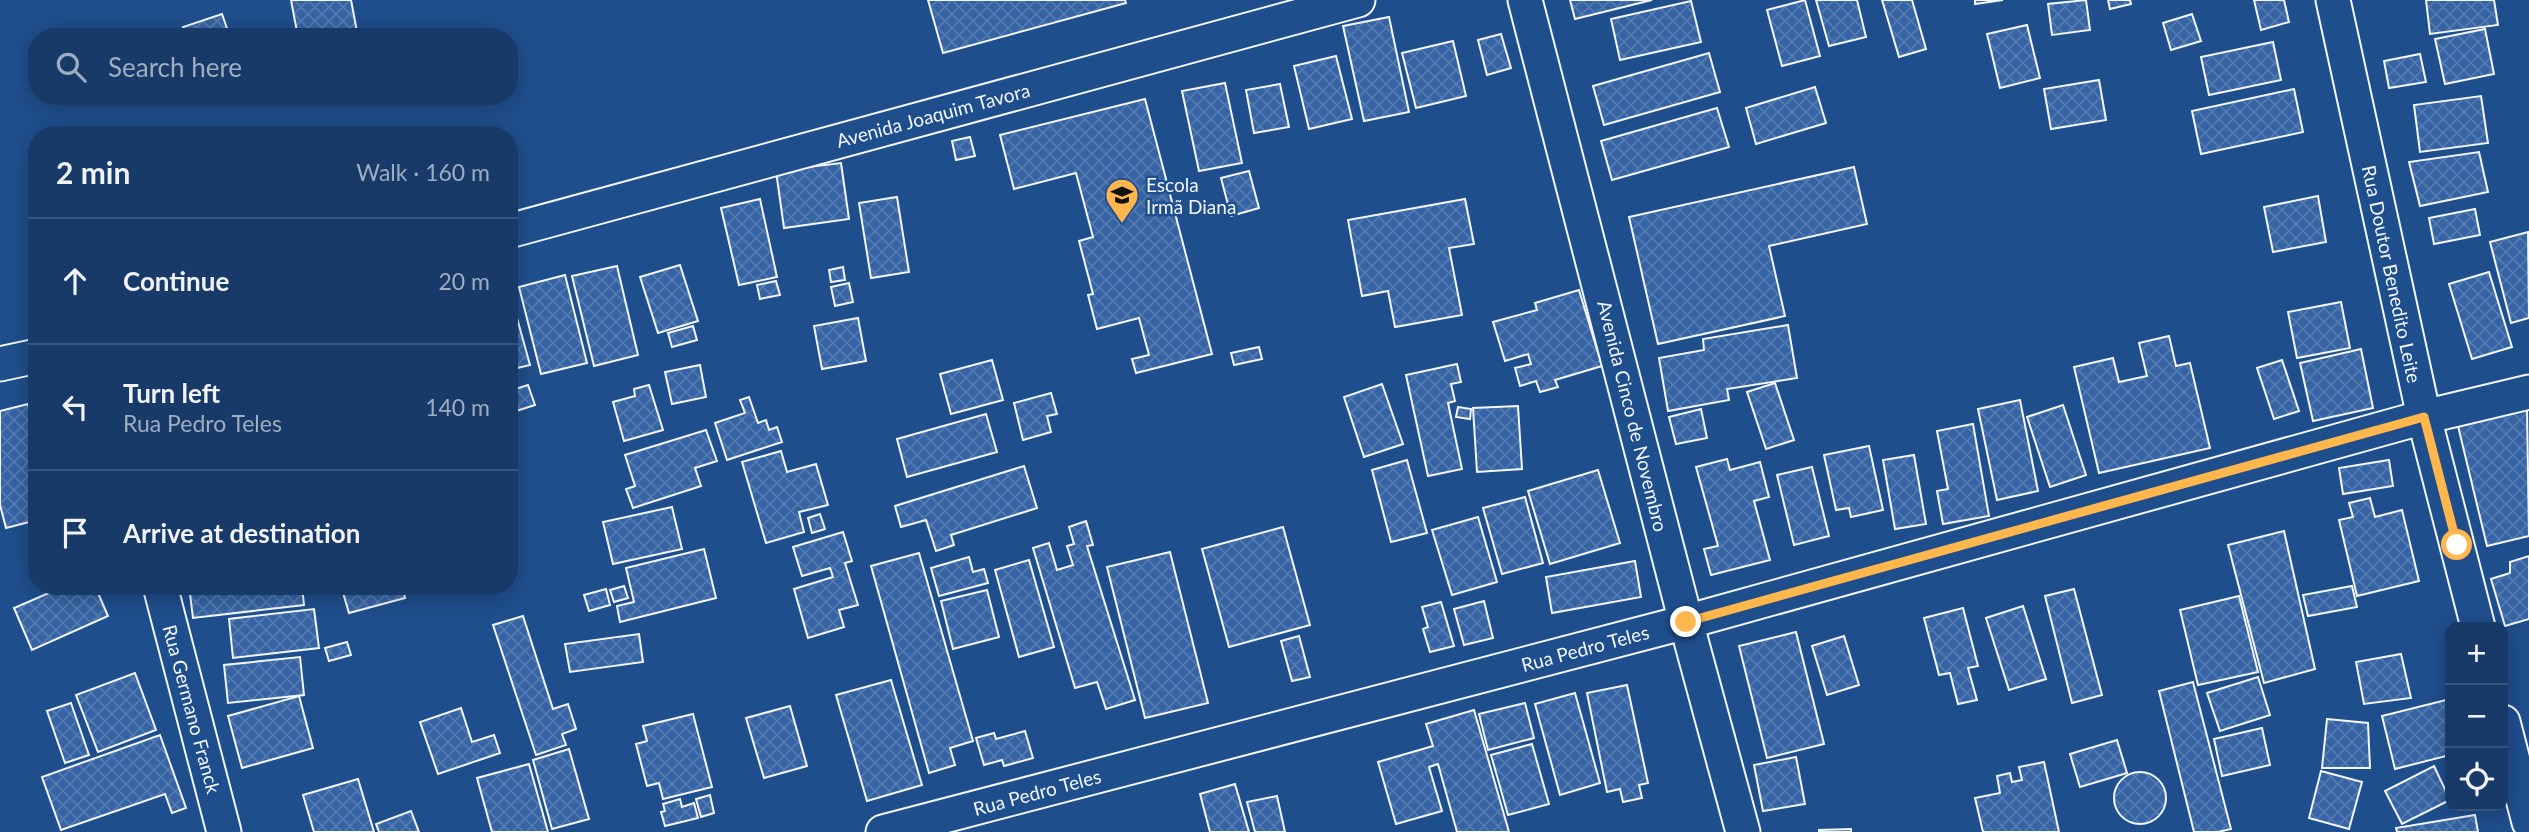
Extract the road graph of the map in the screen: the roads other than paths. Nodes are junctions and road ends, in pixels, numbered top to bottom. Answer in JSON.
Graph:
{"nodes":[{"id":1,"x":1358,"y":0,"type":"edge"},
{"id":2,"x":1525,"y":0,"type":"edge"},
{"id":3,"x":2333,"y":0,"type":"edge"},
{"id":4,"x":518,"y":229,"type":"edge"},
{"id":5,"x":28,"y":358,"type":"edge"},
{"id":6,"x":0,"y":364,"type":"edge"},
{"id":7,"x":2529,"y":392,"type":"edge"},
{"id":8,"x":2424,"y":417,"type":"junction"},
{"id":9,"x":162,"y":595,"type":"edge"},
{"id":10,"x":1686,"y":622,"type":"junction"},
{"id":11,"x":2477,"y":622,"type":"edge"},
{"id":12,"x":2508,"y":741,"type":"edge"},
{"id":13,"x":2529,"y":822,"type":"edge"},
{"id":14,"x":223,"y":832,"type":"edge"},
{"id":15,"x":883,"y":832,"type":"edge"},
{"id":16,"x":1743,"y":832,"type":"edge"}],
"edges":[{"from":1,"to":4,"type":"street","name":"Avenida Joaquim Tavora"},
{"from":2,"to":10,"type":"street","name":"Avenida Cinco de Novembro"},
{"from":3,"to":8,"type":"street","name":"Rua Doutor Benedito Leite"},
{"from":5,"to":6,"type":"street"},
{"from":7,"to":8,"type":"street","name":"Rua Pedro Teles"},
{"from":8,"to":10,"type":"street","name":"Rua Pedro Teles"},
{"from":8,"to":11,"type":"street","name":"Rua Doutor Benedito Leite"},
{"from":9,"to":14,"type":"street","name":"Rua Germano Franck"},
{"from":10,"to":15,"type":"street","name":"Rua Pedro Teles"},
{"from":10,"to":16,"type":"street","name":"Avenida Cinco de Novembro"},
{"from":12,"to":13,"type":"street"}]}
